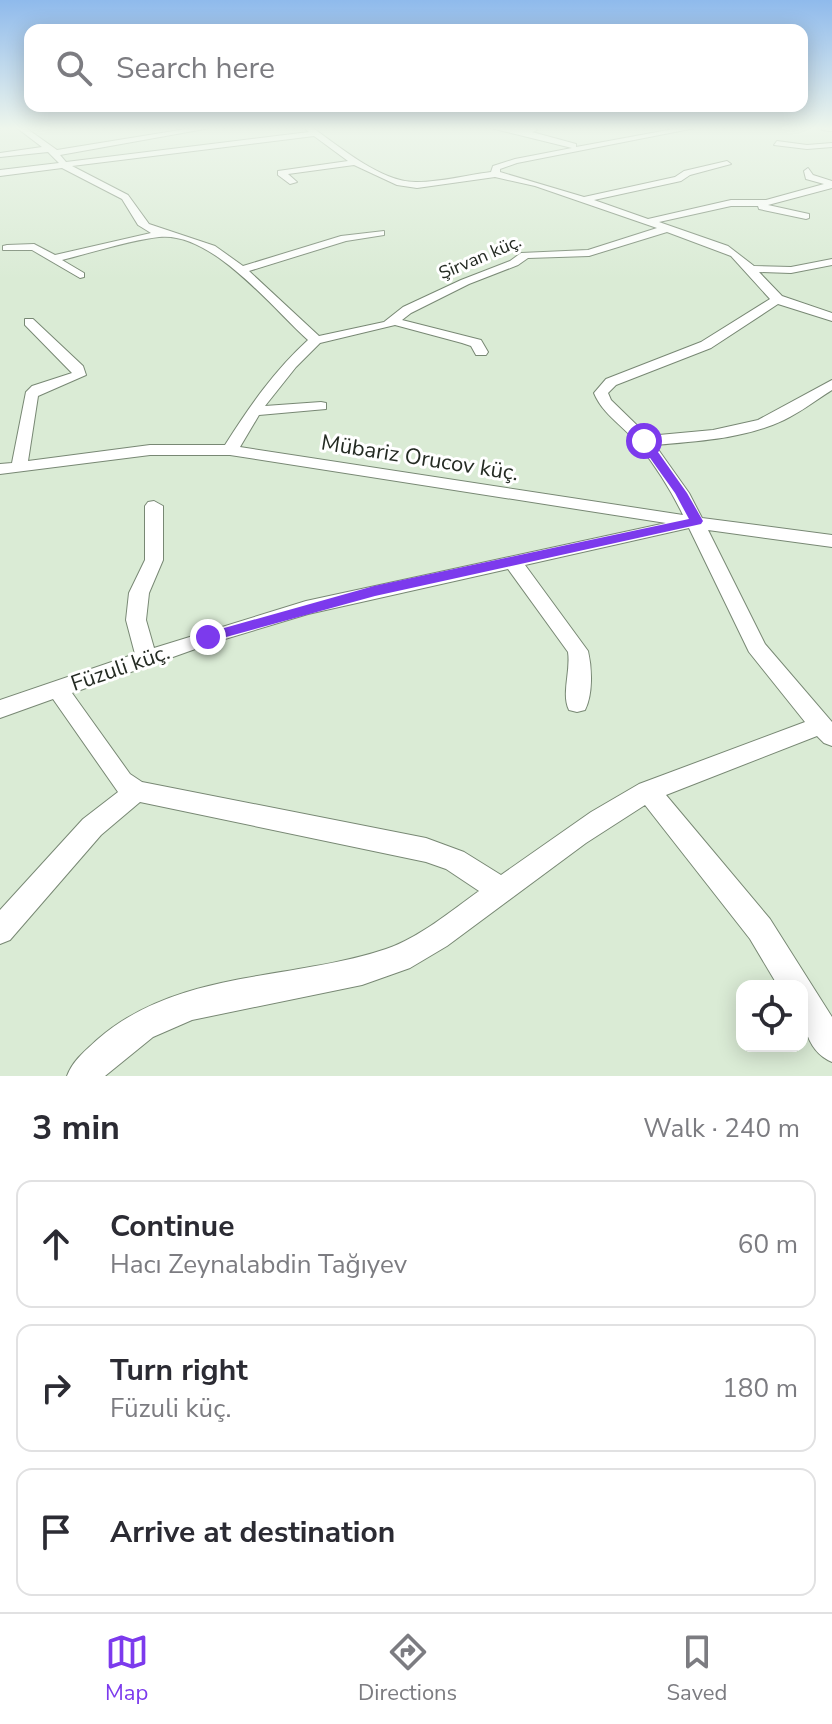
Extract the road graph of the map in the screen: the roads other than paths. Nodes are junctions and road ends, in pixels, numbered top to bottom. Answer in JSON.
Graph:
{"nodes":[{"id":1,"x":89,"y":178,"type":"edge"},
{"id":2,"x":288,"y":178,"type":"edge"},
{"id":3,"x":392,"y":178,"type":"edge"},
{"id":4,"x":461,"y":178,"type":"edge"},
{"id":5,"x":513,"y":178,"type":"edge"},
{"id":6,"x":679,"y":178,"type":"edge"},
{"id":7,"x":812,"y":178,"type":"edge"},
{"id":8,"x":293,"y":182,"type":"dead end"},
{"id":9,"x":832,"y":185,"type":"edge"},
{"id":10,"x":581,"y":200,"type":"junction"},
{"id":11,"x":757,"y":203,"type":"junction"},
{"id":12,"x":806,"y":216,"type":"dead end"},
{"id":13,"x":645,"y":222,"type":"junction"},
{"id":14,"x":665,"y":229,"type":"junction"},
{"id":15,"x":163,"y":233,"type":"junction"},
{"id":16,"x":380,"y":233,"type":"dead end"},
{"id":17,"x":7,"y":248,"type":"dead end"},
{"id":18,"x":55,"y":258,"type":"junction"},
{"id":19,"x":832,"y":262,"type":"edge"},
{"id":20,"x":753,"y":269,"type":"junction"},
{"id":21,"x":241,"y":270,"type":"junction"},
{"id":22,"x":80,"y":275,"type":"dead end"},
{"id":23,"x":778,"y":299,"type":"junction"},
{"id":24,"x":832,"y":317,"type":"edge"},
{"id":25,"x":393,"y":321,"type":"junction"},
{"id":26,"x":29,"y":322,"type":"dead end"},
{"id":27,"x":316,"y":340,"type":"junction"},
{"id":28,"x":481,"y":352,"type":"dead end"},
{"id":29,"x":832,"y":384,"type":"edge"},
{"id":30,"x":321,"y":406,"type":"dead end"},
{"id":31,"x":253,"y":411,"type":"junction"},
{"id":32,"x":644,"y":441,"type":"junction"},
{"id":33,"x":230,"y":450,"type":"junction"},
{"id":34,"x":19,"y":467,"type":"junction"},
{"id":35,"x":0,"y":469,"type":"edge"},
{"id":36,"x":154,"y":506,"type":"dead end"},
{"id":37,"x":697,"y":521,"type":"junction"},
{"id":38,"x":832,"y":541,"type":"edge"},
{"id":39,"x":512,"y":561,"type":"junction"},
{"id":40,"x":147,"y":658,"type":"junction"},
{"id":41,"x":57,"y":688,"type":"junction"},
{"id":42,"x":577,"y":704,"type":"dead end"},
{"id":43,"x":0,"y":709,"type":"edge"},
{"id":44,"x":826,"y":732,"type":"edge"},
{"id":45,"x":136,"y":791,"type":"junction"},
{"id":46,"x":648,"y":791,"type":"junction"},
{"id":47,"x":502,"y":891,"type":"junction"},
{"id":48,"x":0,"y":930,"type":"edge"},
{"id":49,"x":791,"y":980,"type":"edge"},
{"id":50,"x":808,"y":1007,"type":"edge"},
{"id":51,"x":832,"y":1046,"type":"edge"},
{"id":52,"x":83,"y":1076,"type":"edge"}],
"edges":[{"from":1,"to":15,"type":"street"},
{"from":2,"to":8,"type":"street"},
{"from":3,"to":4,"type":"street"},
{"from":5,"to":10,"type":"street"},
{"from":6,"to":10,"type":"street"},
{"from":7,"to":9,"type":"street"},
{"from":9,"to":11,"type":"street"},
{"from":10,"to":13,"type":"street"},
{"from":11,"to":12,"type":"street"},
{"from":11,"to":13,"type":"street"},
{"from":13,"to":14,"type":"street"},
{"from":14,"to":20,"type":"street"},
{"from":14,"to":25,"type":"street","name":"Şirvan küç."},
{"from":15,"to":18,"type":"street"},
{"from":15,"to":21,"type":"street"},
{"from":16,"to":21,"type":"street"},
{"from":17,"to":18,"type":"street"},
{"from":18,"to":22,"type":"street"},
{"from":19,"to":20,"type":"street"},
{"from":20,"to":23,"type":"street"},
{"from":21,"to":27,"type":"street"},
{"from":23,"to":24,"type":"street"},
{"from":23,"to":32,"type":"street"},
{"from":25,"to":27,"type":"street","name":"Şirvan küç."},
{"from":25,"to":28,"type":"street"},
{"from":26,"to":34,"type":"street"},
{"from":27,"to":31,"type":"street"},
{"from":29,"to":32,"type":"street"},
{"from":30,"to":31,"type":"street"},
{"from":31,"to":33,"type":"street"},
{"from":32,"to":37,"type":"street"},
{"from":33,"to":34,"type":"street","name":"Mübariz Orucov küç."},
{"from":33,"to":37,"type":"street","name":"Mübariz Orucov küç."},
{"from":34,"to":35,"type":"street","name":"Mübariz Orucov küç."},
{"from":36,"to":40,"type":"street"},
{"from":37,"to":38,"type":"street","name":"Mübariz Orucov küç."},
{"from":37,"to":39,"type":"street","name":"Füzuli küç."},
{"from":37,"to":44,"type":"street"},
{"from":39,"to":40,"type":"street","name":"Füzuli küç."},
{"from":39,"to":42,"type":"street"},
{"from":40,"to":41,"type":"street","name":"Füzuli küç."},
{"from":41,"to":43,"type":"street","name":"Füzuli küç."},
{"from":41,"to":45,"type":"street","name":"Füzuli küç."},
{"from":44,"to":46,"type":"street"},
{"from":45,"to":47,"type":"street"},
{"from":45,"to":48,"type":"street"},
{"from":46,"to":47,"type":"street"},
{"from":46,"to":49,"type":"street"},
{"from":47,"to":52,"type":"street"},
{"from":50,"to":51,"type":"street"}]}
